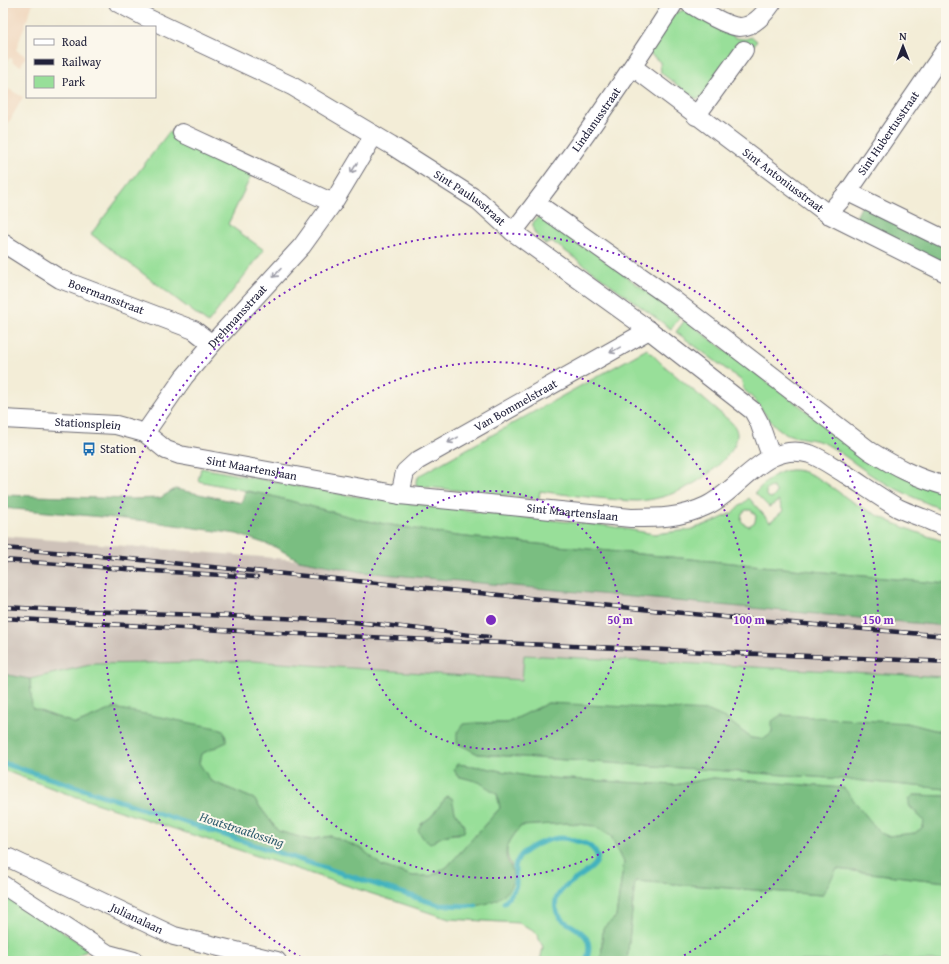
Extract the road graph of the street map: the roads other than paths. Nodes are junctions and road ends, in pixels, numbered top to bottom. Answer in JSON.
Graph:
{"nodes":[{"id":1,"x":118,"y":3,"type":"edge"},
{"id":2,"x":674,"y":3,"type":"edge"},
{"id":3,"x":689,"y":3,"type":"edge"},
{"id":4,"x":772,"y":3,"type":"edge"},
{"id":5,"x":141,"y":10,"type":"edge"},
{"id":6,"x":946,"y":49,"type":"edge"},
{"id":7,"x":744,"y":50,"type":"dead end"},
{"id":8,"x":633,"y":67,"type":"junction"},
{"id":9,"x":696,"y":116,"type":"junction"},
{"id":10,"x":182,"y":132,"type":"dead end"},
{"id":11,"x":374,"y":134,"type":"junction"},
{"id":12,"x":848,"y":192,"type":"junction"},
{"id":13,"x":333,"y":203,"type":"junction"},
{"id":14,"x":536,"y":203,"type":"junction"},
{"id":15,"x":828,"y":214,"type":"junction"},
{"id":16,"x":513,"y":232,"type":"junction"},
{"id":17,"x":946,"y":240,"type":"edge"},
{"id":18,"x":3,"y":243,"type":"edge"},
{"id":19,"x":946,"y":272,"type":"edge"},
{"id":20,"x":649,"y":330,"type":"junction"},
{"id":21,"x":212,"y":344,"type":"junction"},
{"id":22,"x":3,"y":419,"type":"edge"},
{"id":23,"x":145,"y":433,"type":"junction"},
{"id":24,"x":166,"y":450,"type":"joint"},
{"id":25,"x":771,"y":456,"type":"junction"},
{"id":26,"x":946,"y":486,"type":"edge"},
{"id":27,"x":400,"y":494,"type":"junction"},
{"id":28,"x":946,"y":527,"type":"edge"},
{"id":29,"x":3,"y":860,"type":"edge"},
{"id":30,"x":3,"y":885,"type":"edge"},
{"id":31,"x":102,"y":958,"type":"edge"},
{"id":32,"x":134,"y":961,"type":"edge"},
{"id":33,"x":277,"y":961,"type":"edge"}],
"edges":[{"from":1,"to":5,"type":"street","name":"Sint Paulusstraat"},
{"from":2,"to":8,"type":"street","name":"Lindanusstraat"},
{"from":3,"to":4,"type":"street"},
{"from":5,"to":11,"type":"street","name":"Sint Paulusstraat"},
{"from":6,"to":12,"type":"street","name":"Sint Hubertusstraat"},
{"from":7,"to":9,"type":"street"},
{"from":8,"to":9,"type":"street","name":"Sint Antoniusstraat"},
{"from":8,"to":14,"type":"street","name":"Lindanusstraat"},
{"from":9,"to":15,"type":"street","name":"Sint Antoniusstraat"},
{"from":10,"to":13,"type":"street"},
{"from":11,"to":13,"type":"street","name":"Drehmansstraat","one_way":true},
{"from":11,"to":16,"type":"street","name":"Sint Paulusstraat"},
{"from":12,"to":15,"type":"street","name":"Sint Hubertusstraat"},
{"from":12,"to":17,"type":"street"},
{"from":13,"to":21,"type":"street","name":"Drehmansstraat","one_way":true},
{"from":14,"to":16,"type":"street","name":"Lindanusstraat"},
{"from":14,"to":26,"type":"street"},
{"from":15,"to":19,"type":"street","name":"Sint Antoniusstraat"},
{"from":16,"to":20,"type":"street","name":"Sint Paulusstraat"},
{"from":18,"to":21,"type":"street","name":"Boermansstraat"},
{"from":20,"to":25,"type":"street","name":"Sint Paulusstraat"},
{"from":20,"to":27,"type":"street","name":"Van Bommelstraat","one_way":true},
{"from":21,"to":23,"type":"street","name":"Drehmansstraat"},
{"from":22,"to":23,"type":"street","name":"Stationsplein"},
{"from":23,"to":24,"type":"street","name":"Stationsplein"},
{"from":24,"to":27,"type":"street","name":"Sint Maartenslaan"},
{"from":25,"to":27,"type":"street","name":"Sint Maartenslaan"},
{"from":25,"to":28,"type":"street","name":"Sint Maartenslaan"},
{"from":29,"to":33,"type":"street","name":"Julianalaan"},
{"from":30,"to":31,"type":"street"},
{"from":31,"to":32,"type":"street"}]}
